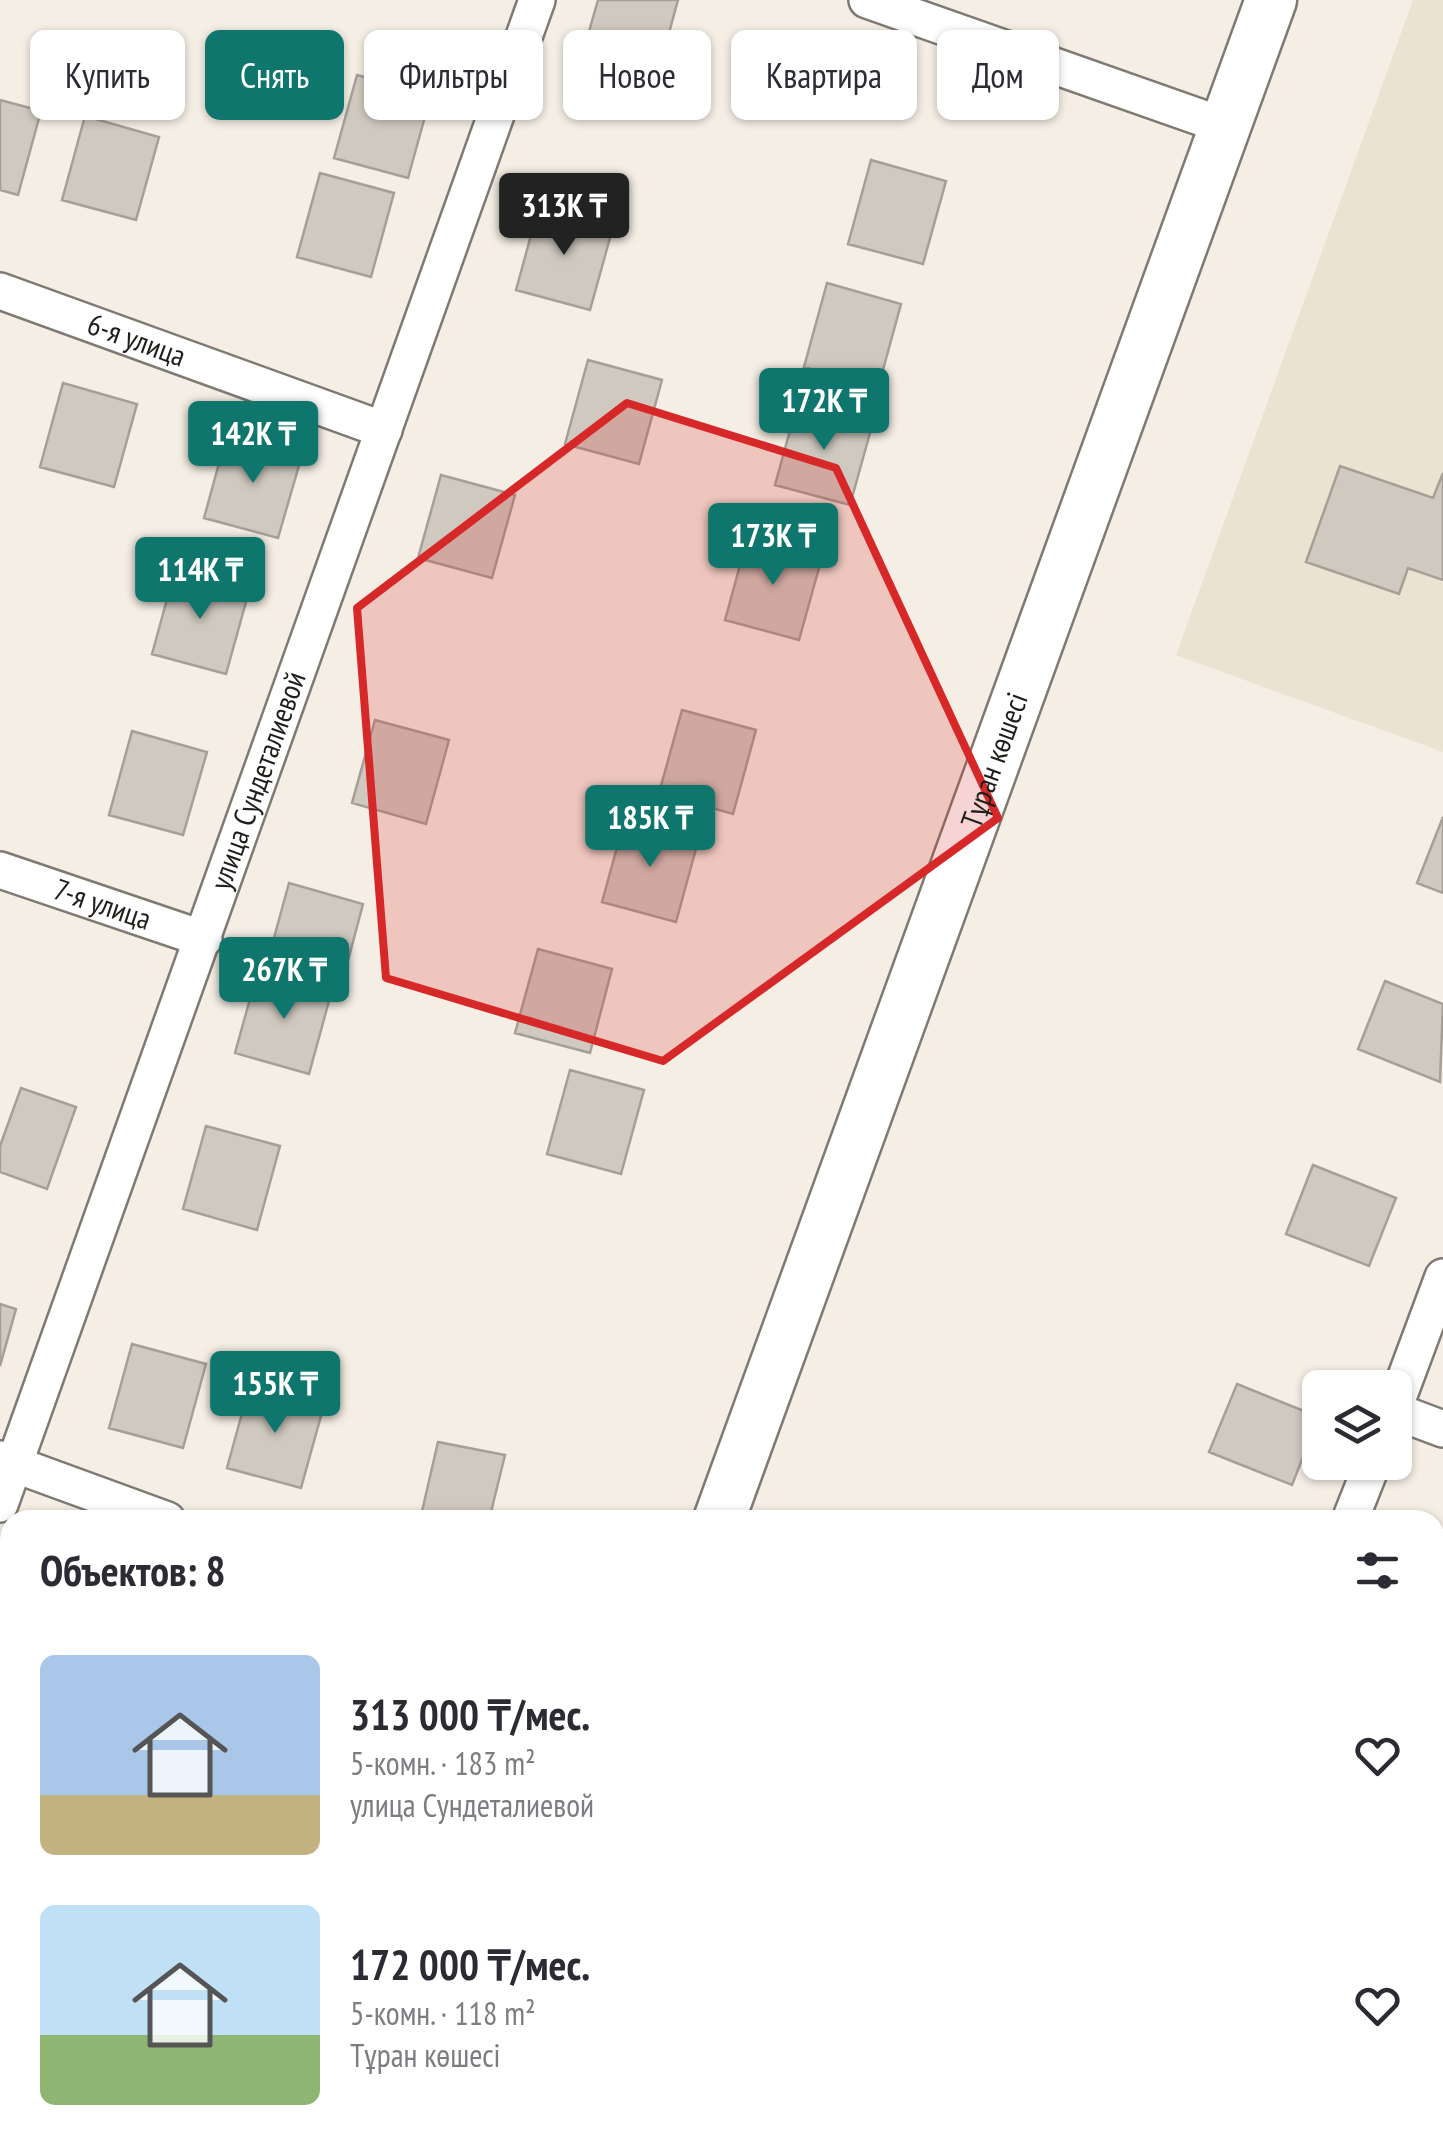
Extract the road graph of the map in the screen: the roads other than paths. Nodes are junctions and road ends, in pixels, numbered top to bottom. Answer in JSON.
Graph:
{"nodes":[{"id":1,"x":537,"y":0,"type":"edge"},
{"id":2,"x":867,"y":0,"type":"edge"},
{"id":3,"x":1271,"y":0,"type":"edge"},
{"id":4,"x":1222,"y":125,"type":"junction"},
{"id":5,"x":0,"y":291,"type":"edge"},
{"id":6,"x":384,"y":430,"type":"junction"},
{"id":7,"x":0,"y":870,"type":"edge"},
{"id":8,"x":204,"y":939,"type":"junction"},
{"id":9,"x":1443,"y":1277,"type":"edge"},
{"id":10,"x":1409,"y":1370,"type":"edge"},
{"id":11,"x":1412,"y":1415,"type":"edge"},
{"id":12,"x":1443,"y":1429,"type":"edge"},
{"id":13,"x":7,"y":1461,"type":"edge"},
{"id":14,"x":1365,"y":1480,"type":"edge"},
{"id":15,"x":0,"y":1504,"type":"edge"},
{"id":16,"x":141,"y":1510,"type":"edge"},
{"id":17,"x":723,"y":1510,"type":"edge"},
{"id":18,"x":1354,"y":1510,"type":"edge"}],
"edges":[{"from":1,"to":6,"type":"street","name":"улица Сундеталиевой"},
{"from":2,"to":4,"type":"street"},
{"from":3,"to":4,"type":"street","name":"Тұран көшесі"},
{"from":4,"to":17,"type":"street","name":"Тұран көшесі"},
{"from":5,"to":6,"type":"street","name":"6-я улица"},
{"from":6,"to":8,"type":"street","name":"улица Сундеталиевой"},
{"from":7,"to":8,"type":"street","name":"7-я улица"},
{"from":8,"to":13,"type":"street","name":"улица Сундеталиевой"},
{"from":9,"to":10,"type":"street"},
{"from":11,"to":12,"type":"street"},
{"from":13,"to":15,"type":"street","name":"улица Сундеталиевой"},
{"from":13,"to":16,"type":"street"},
{"from":14,"to":18,"type":"street"}]}
